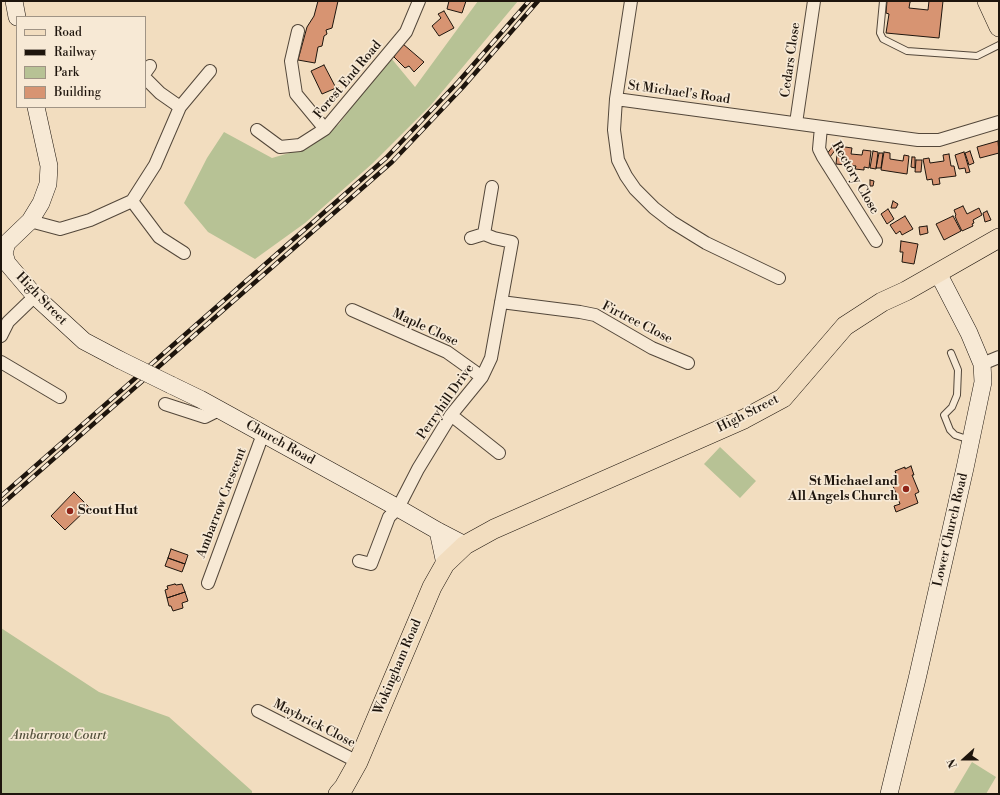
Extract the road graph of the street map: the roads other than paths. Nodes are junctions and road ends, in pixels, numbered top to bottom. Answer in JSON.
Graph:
{"nodes":[{"id":1,"x":14,"y":1,"type":"edge"},
{"id":2,"x":419,"y":1,"type":"edge"},
{"id":3,"x":631,"y":1,"type":"edge"},
{"id":4,"x":814,"y":1,"type":"edge"},
{"id":5,"x":883,"y":1,"type":"edge"},
{"id":6,"x":987,"y":1,"type":"edge"},
{"id":7,"x":17,"y":16,"type":"edge"},
{"id":8,"x":999,"y":27,"type":"edge"},
{"id":9,"x":298,"y":31,"type":"dead end"},
{"id":10,"x":999,"y":45,"type":"edge"},
{"id":11,"x":210,"y":71,"type":"dead end"},
{"id":12,"x":146,"y":79,"type":"edge"},
{"id":13,"x":616,"y":99,"type":"junction"},
{"id":14,"x":180,"y":107,"type":"junction"},
{"id":15,"x":36,"y":108,"type":"edge"},
{"id":16,"x":999,"y":122,"type":"edge"},
{"id":17,"x":796,"y":123,"type":"junction"},
{"id":18,"x":821,"y":127,"type":"junction"},
{"id":19,"x":324,"y":129,"type":"junction"},
{"id":20,"x":257,"y":130,"type":"dead end"},
{"id":21,"x":492,"y":187,"type":"dead end"},
{"id":22,"x":132,"y":201,"type":"junction"},
{"id":23,"x":30,"y":220,"type":"junction"},
{"id":24,"x":484,"y":234,"type":"junction"},
{"id":25,"x":472,"y":238,"type":"dead end"},
{"id":26,"x":999,"y":238,"type":"edge"},
{"id":27,"x":876,"y":241,"type":"dead end"},
{"id":28,"x":2,"y":253,"type":"edge"},
{"id":29,"x":184,"y":253,"type":"dead end"},
{"id":30,"x":938,"y":273,"type":"junction"},
{"id":31,"x":779,"y":278,"type":"dead end"},
{"id":32,"x":35,"y":296,"type":"junction"},
{"id":33,"x":501,"y":302,"type":"junction"},
{"id":34,"x":352,"y":310,"type":"dead end"},
{"id":35,"x":1,"y":336,"type":"edge"},
{"id":36,"x":951,"y":353,"type":"dead end"},
{"id":37,"x":999,"y":357,"type":"edge"},
{"id":38,"x":120,"y":360,"type":"joint"},
{"id":39,"x":1,"y":362,"type":"edge"},
{"id":40,"x":688,"y":363,"type":"dead end"},
{"id":41,"x":982,"y":364,"type":"junction"},
{"id":42,"x":482,"y":377,"type":"junction"},
{"id":43,"x":60,"y":398,"type":"dead end"},
{"id":44,"x":165,"y":404,"type":"dead end"},
{"id":45,"x":219,"y":410,"type":"junction"},
{"id":46,"x":451,"y":415,"type":"junction"},
{"id":47,"x":263,"y":434,"type":"junction"},
{"id":48,"x":972,"y":440,"type":"junction"},
{"id":49,"x":499,"y":452,"type":"dead end"},
{"id":50,"x":398,"y":508,"type":"junction"},
{"id":51,"x":438,"y":531,"type":"junction"},
{"id":52,"x":465,"y":545,"type":"junction"},
{"id":53,"x":359,"y":561,"type":"dead end"},
{"id":54,"x":445,"y":564,"type":"junction"},
{"id":55,"x":208,"y":582,"type":"dead end"},
{"id":56,"x":258,"y":711,"type":"dead end"},
{"id":57,"x":358,"y":762,"type":"junction"},
{"id":58,"x":338,"y":794,"type":"edge"},
{"id":59,"x":889,"y":794,"type":"edge"}],
"edges":[{"from":1,"to":7,"type":"street"},
{"from":2,"to":19,"type":"street","name":"Forest End Road"},
{"from":3,"to":13,"type":"street"},
{"from":4,"to":17,"type":"street","name":"Cedars Close"},
{"from":5,"to":10,"type":"lane"},
{"from":6,"to":8,"type":"main road"},
{"from":9,"to":19,"type":"street"},
{"from":11,"to":14,"type":"street"},
{"from":12,"to":14,"type":"street"},
{"from":13,"to":17,"type":"street","name":"St Michael's Road"},
{"from":13,"to":31,"type":"street","name":"St Michael's Road"},
{"from":14,"to":22,"type":"street"},
{"from":15,"to":23,"type":"street","name":"High Street"},
{"from":16,"to":18,"type":"street","name":"St Michael's Road"},
{"from":17,"to":18,"type":"street","name":"St Michael's Road"},
{"from":18,"to":27,"type":"street","name":"Rectory Close"},
{"from":19,"to":20,"type":"street","name":"Forest End Road"},
{"from":21,"to":24,"type":"street"},
{"from":22,"to":23,"type":"street"},
{"from":22,"to":29,"type":"street"},
{"from":23,"to":28,"type":"street","name":"High Street"},
{"from":24,"to":25,"type":"street"},
{"from":24,"to":33,"type":"street","name":"Perryhill Drive"},
{"from":26,"to":30,"type":"main road","name":"High Street"},
{"from":28,"to":32,"type":"street","name":"High Street"},
{"from":30,"to":41,"type":"street","name":"Lower Church Road"},
{"from":30,"to":52,"type":"main road","name":"High Street"},
{"from":32,"to":35,"type":"street"},
{"from":32,"to":38,"type":"street","name":"High Street"},
{"from":33,"to":40,"type":"street","name":"Firtree Close"},
{"from":33,"to":42,"type":"street","name":"Perryhill Drive"},
{"from":34,"to":42,"type":"street","name":"Maple Close"},
{"from":36,"to":48,"type":"lane"},
{"from":37,"to":41,"type":"street"},
{"from":38,"to":45,"type":"street","name":"Church Road","bridge":true},
{"from":39,"to":43,"type":"street"},
{"from":41,"to":48,"type":"street","name":"Lower Church Road"},
{"from":42,"to":46,"type":"street","name":"Perryhill Drive"},
{"from":44,"to":45,"type":"street"},
{"from":45,"to":47,"type":"street","name":"Church Road"},
{"from":46,"to":49,"type":"street"},
{"from":46,"to":50,"type":"street","name":"Perryhill Drive"},
{"from":47,"to":50,"type":"street","name":"Church Road"},
{"from":47,"to":55,"type":"street","name":"Ambarrow Crescent"},
{"from":48,"to":59,"type":"street","name":"Lower Church Road"},
{"from":50,"to":51,"type":"street","name":"Church Road"},
{"from":50,"to":53,"type":"street","name":"Perryhill Drive"},
{"from":51,"to":52,"type":"street","name":"Church Road"},
{"from":51,"to":54,"type":"street"},
{"from":52,"to":54,"type":"main road","name":"Wokingham Road"},
{"from":54,"to":57,"type":"main road","name":"Wokingham Road"},
{"from":56,"to":57,"type":"street","name":"Maybrick Close"},
{"from":57,"to":58,"type":"main road","name":"Wokingham Road"}]}
